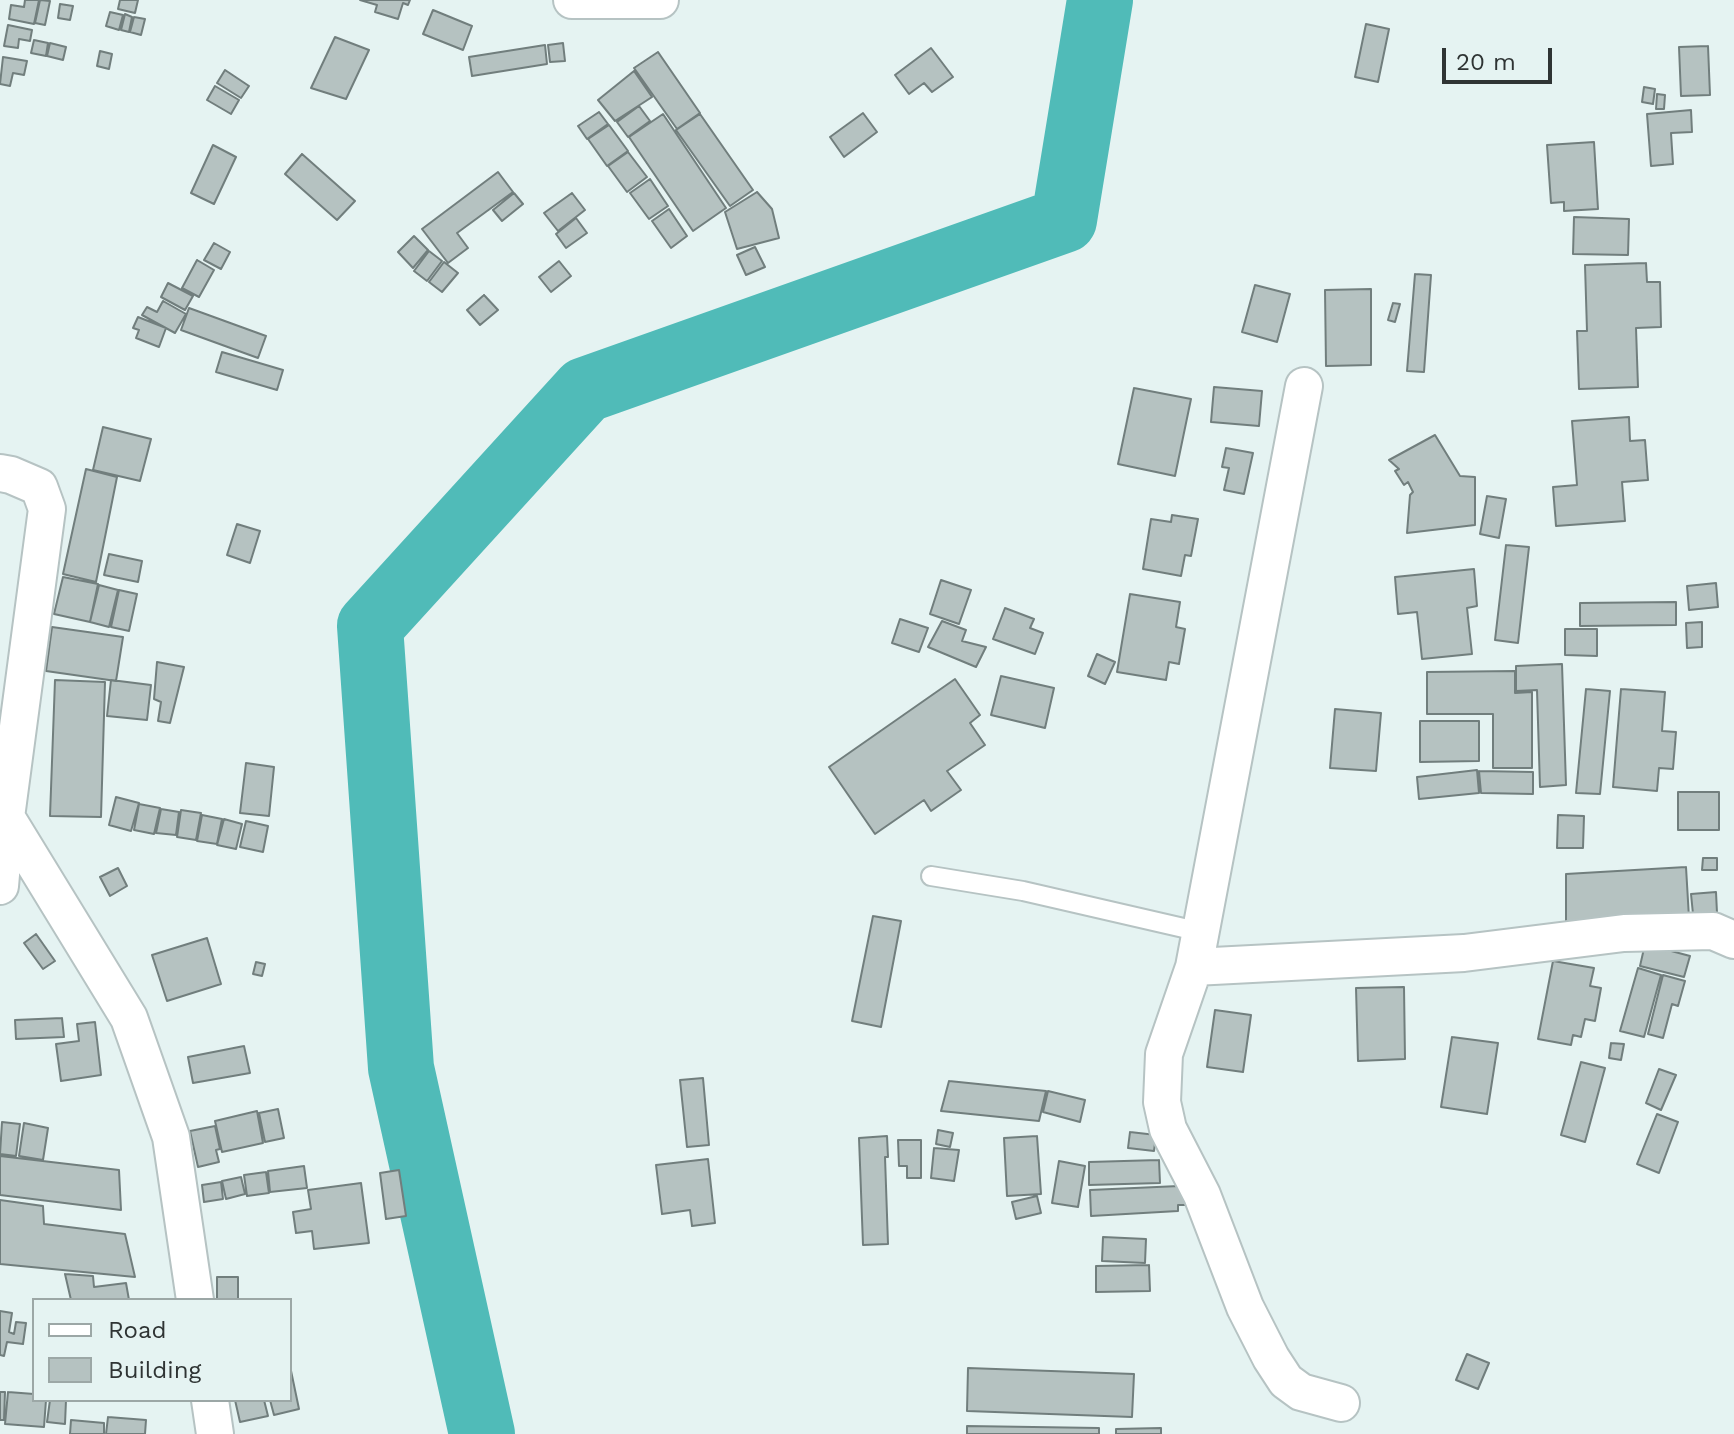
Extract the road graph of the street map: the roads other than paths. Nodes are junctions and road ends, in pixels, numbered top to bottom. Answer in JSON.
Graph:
{"nodes":[{"id":1,"x":572,"y":0,"type":"edge"},
{"id":2,"x":660,"y":0,"type":"edge"},
{"id":3,"x":1304,"y":386,"type":"dead end"},
{"id":4,"x":0,"y":473,"type":"edge"},
{"id":5,"x":6,"y":817,"type":"junction"},
{"id":6,"x":931,"y":876,"type":"dead end"},
{"id":7,"x":0,"y":886,"type":"edge"},
{"id":8,"x":1734,"y":940,"type":"edge"},
{"id":9,"x":1197,"y":949,"type":"junction"},
{"id":10,"x":195,"y":1298,"type":"edge"},
{"id":11,"x":210,"y":1402,"type":"edge"},
{"id":12,"x":1341,"y":1403,"type":"dead end"},
{"id":13,"x":215,"y":1434,"type":"edge"}],
"edges":[{"from":1,"to":2,"type":"street"},
{"from":3,"to":9,"type":"street"},
{"from":4,"to":5,"type":"street"},
{"from":5,"to":7,"type":"street"},
{"from":5,"to":10,"type":"street"},
{"from":6,"to":9,"type":"lane"},
{"from":8,"to":9,"type":"street"},
{"from":9,"to":12,"type":"street"},
{"from":11,"to":13,"type":"street"}]}
